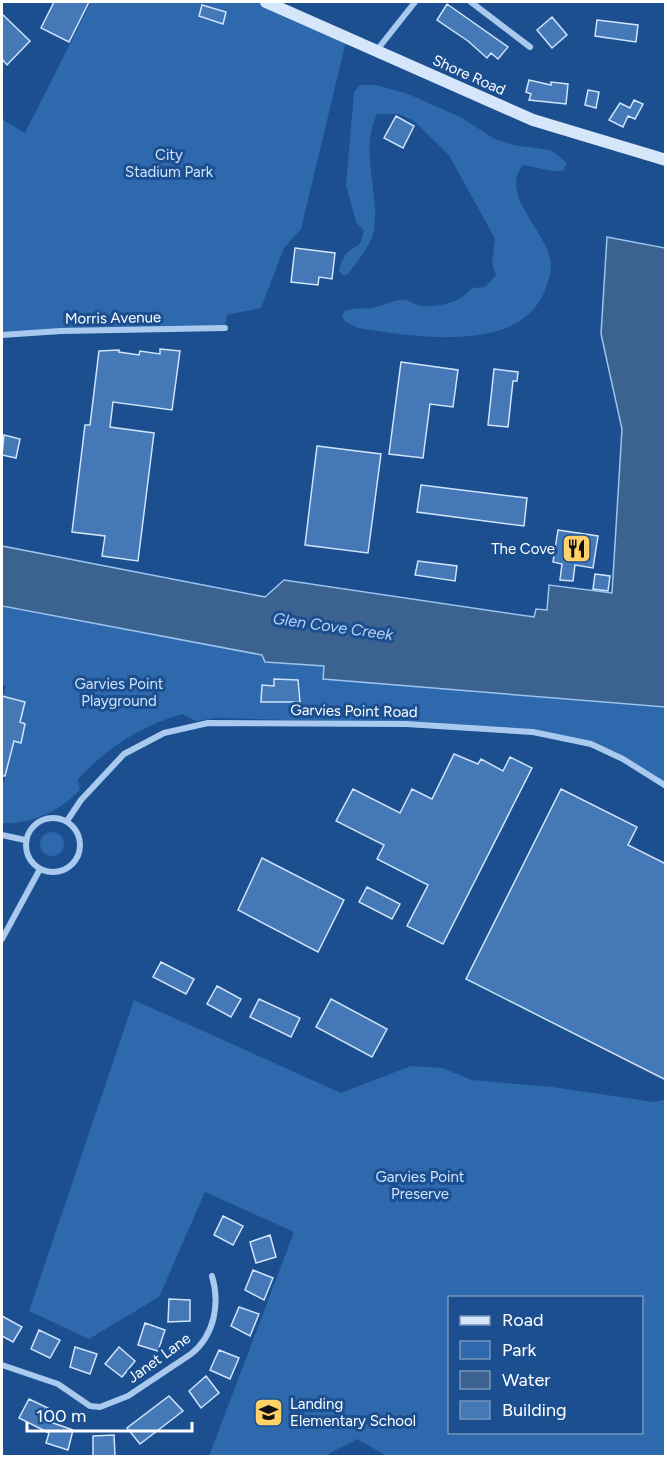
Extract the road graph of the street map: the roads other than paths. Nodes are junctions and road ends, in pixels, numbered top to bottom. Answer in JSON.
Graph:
{"nodes":[{"id":1,"x":267,"y":2,"type":"edge"},
{"id":2,"x":415,"y":2,"type":"edge"},
{"id":3,"x":471,"y":2,"type":"edge"},
{"id":4,"x":530,"y":47,"type":"dead end"},
{"id":5,"x":377,"y":51,"type":"junction"},
{"id":6,"x":666,"y":160,"type":"edge"},
{"id":7,"x":225,"y":328,"type":"dead end"},
{"id":8,"x":2,"y":335,"type":"edge"},
{"id":9,"x":666,"y":786,"type":"edge"},
{"id":10,"x":67,"y":821,"type":"junction"},
{"id":11,"x":2,"y":835,"type":"edge"},
{"id":12,"x":25,"y":840,"type":"junction"},
{"id":13,"x":40,"y":869,"type":"junction"},
{"id":14,"x":2,"y":939,"type":"edge"},
{"id":15,"x":212,"y":1276,"type":"dead end"},
{"id":16,"x":2,"y":1365,"type":"edge"}],
"edges":[{"from":1,"to":5,"type":"main road","name":"Shore Road"},
{"from":2,"to":5,"type":"street"},
{"from":3,"to":4,"type":"street"},
{"from":5,"to":6,"type":"main road","name":"Shore Road"},
{"from":7,"to":8,"type":"street","name":"Morris Avenue"},
{"from":9,"to":10,"type":"street","name":"Garvies Point Road"},
{"from":10,"to":12,"type":"street"},
{"from":10,"to":13,"type":"street"},
{"from":11,"to":12,"type":"street"},
{"from":12,"to":13,"type":"street"},
{"from":13,"to":14,"type":"street"},
{"from":15,"to":16,"type":"street","name":"Janet Lane"}]}
